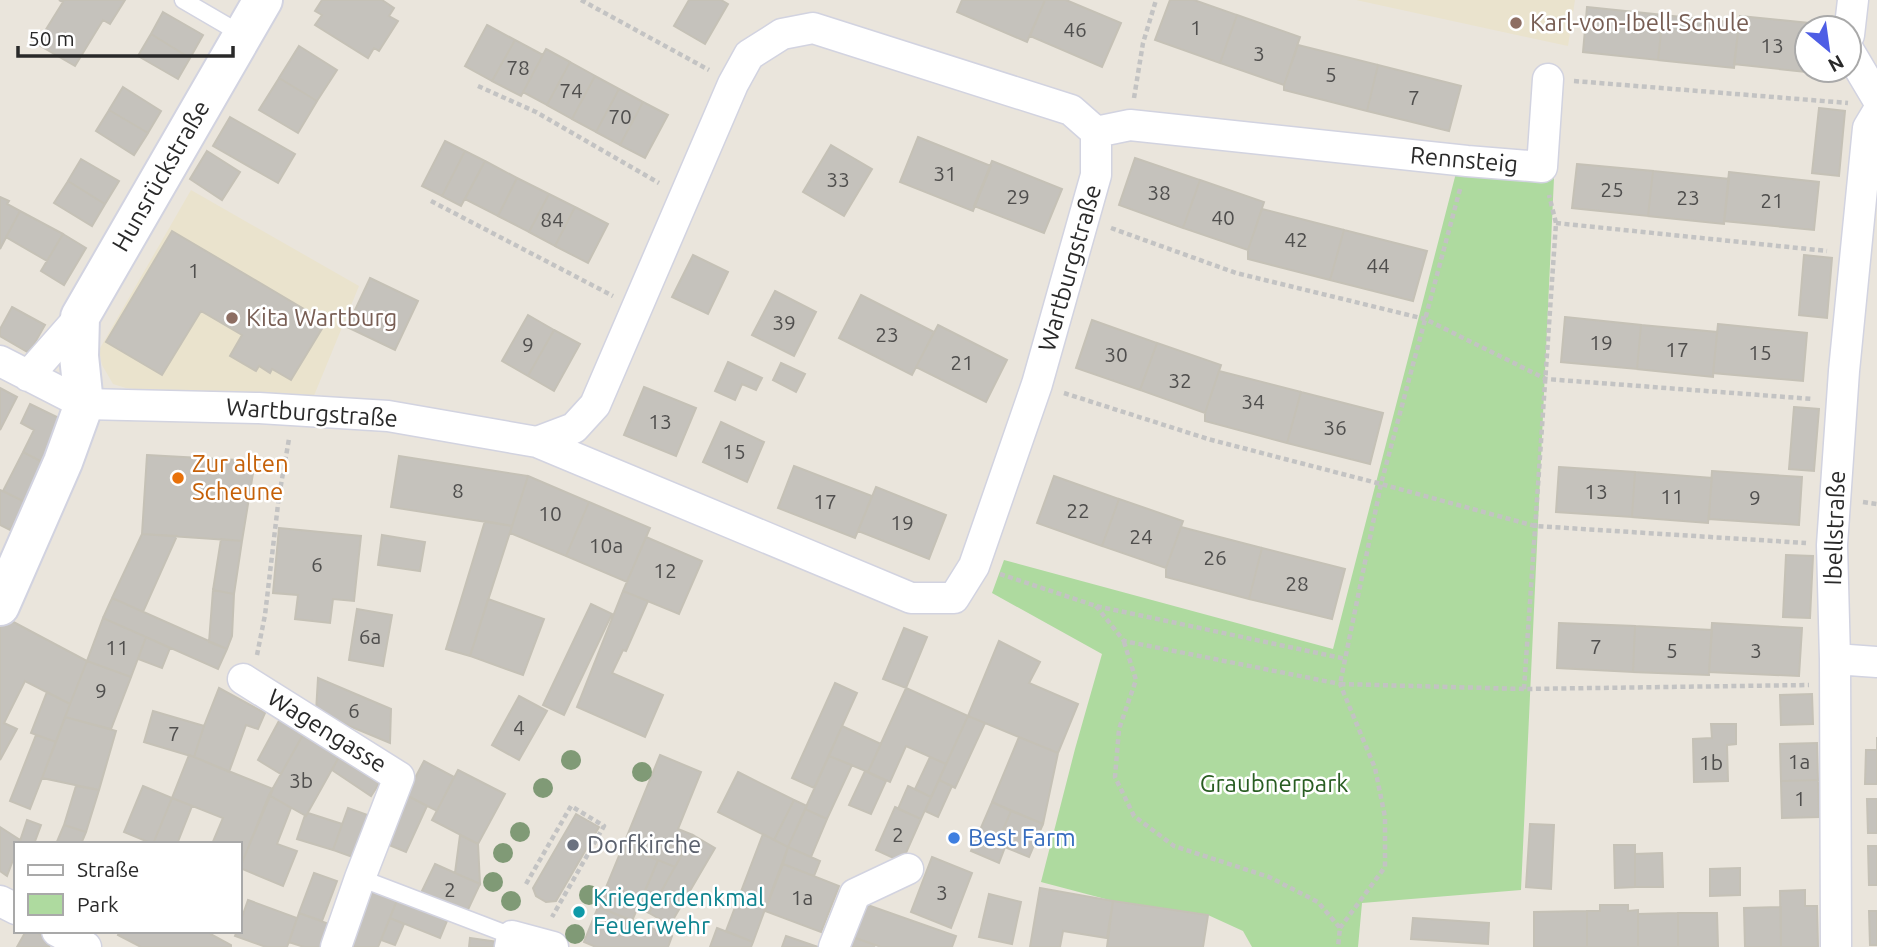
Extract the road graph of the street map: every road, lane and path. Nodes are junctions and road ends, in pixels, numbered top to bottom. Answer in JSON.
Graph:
{"nodes":[{"id":1,"x":183,"y":0,"type":"edge"},
{"id":2,"x":263,"y":0,"type":"edge"},
{"id":3,"x":581,"y":0,"type":"edge"},
{"id":4,"x":1156,"y":0,"type":"edge"},
{"id":5,"x":243,"y":35,"type":"junction"},
{"id":6,"x":1548,"y":79,"type":"joint"},
{"id":7,"x":733,"y":83,"type":"junction"},
{"id":8,"x":1861,"y":84,"type":"edge"},
{"id":9,"x":478,"y":86,"type":"dead end"},
{"id":10,"x":1868,"y":104,"type":"edge"},
{"id":11,"x":1130,"y":125,"type":"junction"},
{"id":12,"x":1096,"y":132,"type":"junction"},
{"id":13,"x":1467,"y":161,"type":"junction"},
{"id":14,"x":1542,"y":167,"type":"junction"},
{"id":15,"x":684,"y":198,"type":"junction"},
{"id":16,"x":431,"y":201,"type":"dead end"},
{"id":17,"x":1084,"y":219,"type":"junction"},
{"id":18,"x":1556,"y":223,"type":"junction"},
{"id":19,"x":1857,"y":254,"type":"junction"},
{"id":20,"x":636,"y":308,"type":"junction"},
{"id":21,"x":80,"y":317,"type":"junction"},
{"id":22,"x":1425,"y":319,"type":"junction"},
{"id":23,"x":0,"y":361,"type":"edge"},
{"id":24,"x":28,"y":376,"type":"junction"},
{"id":25,"x":1546,"y":379,"type":"junction"},
{"id":26,"x":1037,"y":384,"type":"junction"},
{"id":27,"x":1842,"y":401,"type":"junction"},
{"id":28,"x":84,"y":404,"type":"junction"},
{"id":29,"x":294,"y":410,"type":"junction"},
{"id":30,"x":537,"y":442,"type":"junction"},
{"id":31,"x":1381,"y":484,"type":"junction"},
{"id":32,"x":1535,"y":526,"type":"junction"},
{"id":33,"x":1832,"y":545,"type":"junction"},
{"id":34,"x":974,"y":566,"type":"junction"},
{"id":35,"x":0,"y":606,"type":"edge"},
{"id":36,"x":1096,"y":606,"type":"junction"},
{"id":37,"x":1124,"y":641,"type":"junction"},
{"id":38,"x":1346,"y":659,"type":"junction"},
{"id":39,"x":1877,"y":662,"type":"edge"},
{"id":40,"x":1835,"y":672,"type":"junction"},
{"id":41,"x":243,"y":679,"type":"joint"},
{"id":42,"x":1340,"y":684,"type":"junction"},
{"id":43,"x":1524,"y":689,"type":"junction"},
{"id":44,"x":908,"y":869,"type":"dead end"},
{"id":45,"x":360,"y":878,"type":"junction"},
{"id":46,"x":527,"y":884,"type":"dead end"},
{"id":47,"x":1340,"y":928,"type":"junction"},
{"id":48,"x":61,"y":933,"type":"edge"},
{"id":49,"x":528,"y":943,"type":"edge"},
{"id":50,"x":86,"y":947,"type":"edge"},
{"id":51,"x":336,"y":947,"type":"edge"},
{"id":52,"x":834,"y":947,"type":"edge"},
{"id":53,"x":1338,"y":947,"type":"edge"},
{"id":54,"x":1836,"y":947,"type":"edge"}],
"edges":[{"from":1,"to":5,"type":"lane"},
{"from":2,"to":5,"type":"street","name":"Hunsrückstraße"},
{"from":3,"to":7,"type":"path"},
{"from":4,"to":11,"type":"path"},
{"from":5,"to":21,"type":"street","name":"Hunsrückstraße"},
{"from":6,"to":10,"type":"path"},
{"from":6,"to":14,"type":"street","name":"Rennsteig"},
{"from":7,"to":12,"type":"street"},
{"from":7,"to":15,"type":"street"},
{"from":8,"to":10,"type":"street"},
{"from":9,"to":15,"type":"path"},
{"from":10,"to":19,"type":"street","name":"Ibellstraße"},
{"from":11,"to":12,"type":"street","name":"Rennsteig"},
{"from":11,"to":13,"type":"street","name":"Rennsteig"},
{"from":12,"to":17,"type":"street","name":"Wartburgstraße"},
{"from":13,"to":14,"type":"street","name":"Rennsteig"},
{"from":13,"to":22,"type":"path"},
{"from":14,"to":18,"type":"path"},
{"from":15,"to":20,"type":"street"},
{"from":16,"to":20,"type":"path"},
{"from":17,"to":22,"type":"path"},
{"from":17,"to":26,"type":"street","name":"Wartburgstraße"},
{"from":18,"to":19,"type":"path"},
{"from":18,"to":25,"type":"path"},
{"from":19,"to":27,"type":"street","name":"Ibellstraße"},
{"from":20,"to":30,"type":"street"},
{"from":21,"to":24,"type":"street","name":"Hunsrückstraße"},
{"from":21,"to":28,"type":"street","name":"Hunsrückstraße"},
{"from":22,"to":25,"type":"path"},
{"from":22,"to":31,"type":"path"},
{"from":23,"to":24,"type":"street"},
{"from":24,"to":28,"type":"street"},
{"from":25,"to":27,"type":"path"},
{"from":25,"to":32,"type":"path"},
{"from":26,"to":31,"type":"path"},
{"from":26,"to":34,"type":"street","name":"Wartburgstraße"},
{"from":27,"to":33,"type":"street","name":"Ibellstraße"},
{"from":28,"to":29,"type":"street","name":"Wartburgstraße"},
{"from":28,"to":35,"type":"street","name":"Hunsrückstraße"},
{"from":29,"to":30,"type":"street","name":"Wartburgstraße"},
{"from":29,"to":41,"type":"path"},
{"from":30,"to":34,"type":"street","name":"Wartburgstraße"},
{"from":31,"to":32,"type":"path"},
{"from":31,"to":38,"type":"path"},
{"from":32,"to":33,"type":"path"},
{"from":32,"to":43,"type":"path"},
{"from":33,"to":40,"type":"street","name":"Ibellstraße"},
{"from":34,"to":36,"type":"path"},
{"from":36,"to":37,"type":"path"},
{"from":36,"to":38,"type":"path"},
{"from":37,"to":42,"type":"path"},
{"from":37,"to":47,"type":"path"},
{"from":38,"to":42,"type":"path"},
{"from":39,"to":40,"type":"street"},
{"from":40,"to":43,"type":"path"},
{"from":40,"to":54,"type":"street","name":"Ibellstraße"},
{"from":41,"to":45,"type":"street","name":"Wagengasse"},
{"from":42,"to":43,"type":"path"},
{"from":42,"to":47,"type":"path"},
{"from":44,"to":52,"type":"street"},
{"from":45,"to":49,"type":"lane"},
{"from":45,"to":51,"type":"street","name":"Wagengasse"},
{"from":46,"to":49,"type":"path"},
{"from":47,"to":53,"type":"path"},
{"from":48,"to":50,"type":"street"}]}
